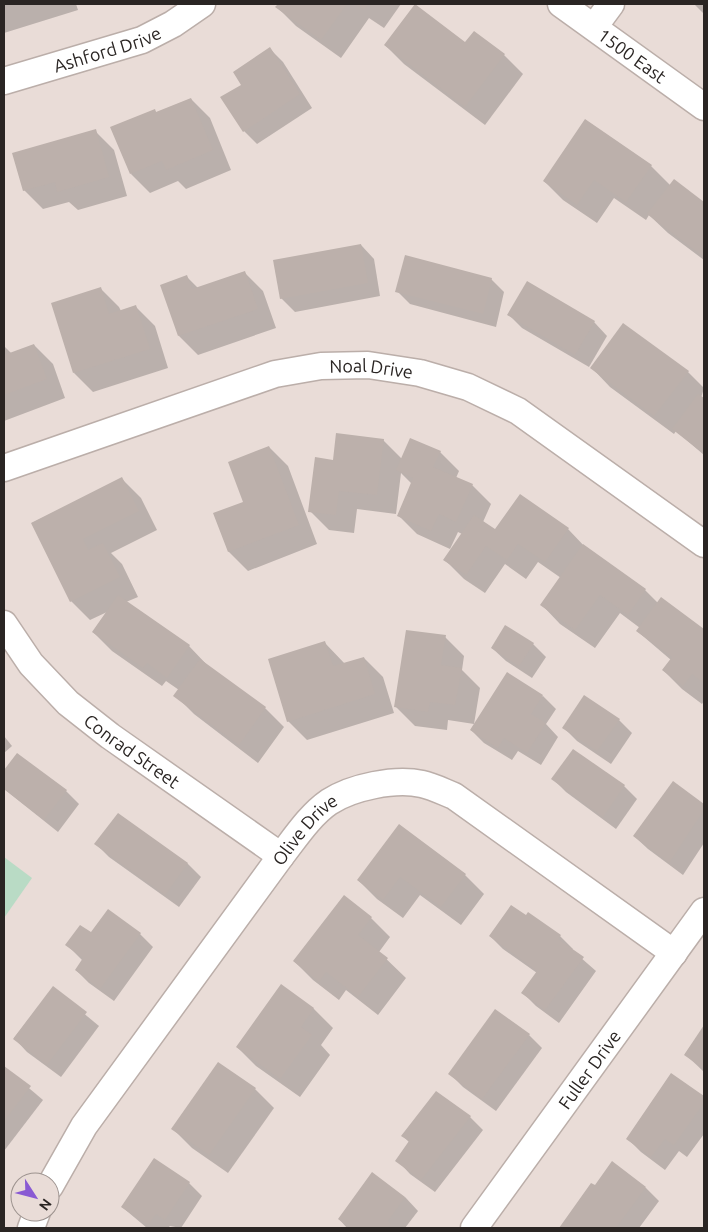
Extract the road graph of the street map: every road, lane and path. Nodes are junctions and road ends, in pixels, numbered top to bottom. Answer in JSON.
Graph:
{"nodes":[{"id":1,"x":202,"y":4,"type":"edge"},
{"id":2,"x":561,"y":4,"type":"edge"},
{"id":3,"x":611,"y":4,"type":"edge"},
{"id":4,"x":594,"y":27,"type":"junction"},
{"id":5,"x":4,"y":81,"type":"edge"},
{"id":6,"x":704,"y":107,"type":"edge"},
{"id":7,"x":4,"y":468,"type":"edge"},
{"id":8,"x":704,"y":544,"type":"edge"},
{"id":9,"x":4,"y":624,"type":"edge"},
{"id":10,"x":281,"y":856,"type":"junction"},
{"id":11,"x":704,"y":911,"type":"edge"},
{"id":12,"x":674,"y":953,"type":"junction"},
{"id":13,"x":58,"y":1172,"type":"edge"},
{"id":14,"x":474,"y":1228,"type":"edge"}],
"edges":[{"from":1,"to":5,"type":"street","name":"Ashford Drive"},
{"from":2,"to":4,"type":"street","name":"1500 East"},
{"from":3,"to":4,"type":"street"},
{"from":4,"to":6,"type":"street","name":"1500 East"},
{"from":7,"to":8,"type":"street","name":"Noal Drive"},
{"from":9,"to":10,"type":"street","name":"Conrad Street"},
{"from":10,"to":12,"type":"street","name":"Olive Drive"},
{"from":10,"to":13,"type":"street","name":"Olive Drive"},
{"from":11,"to":12,"type":"street","name":"Fuller Drive"},
{"from":12,"to":14,"type":"street","name":"Fuller Drive"}]}
